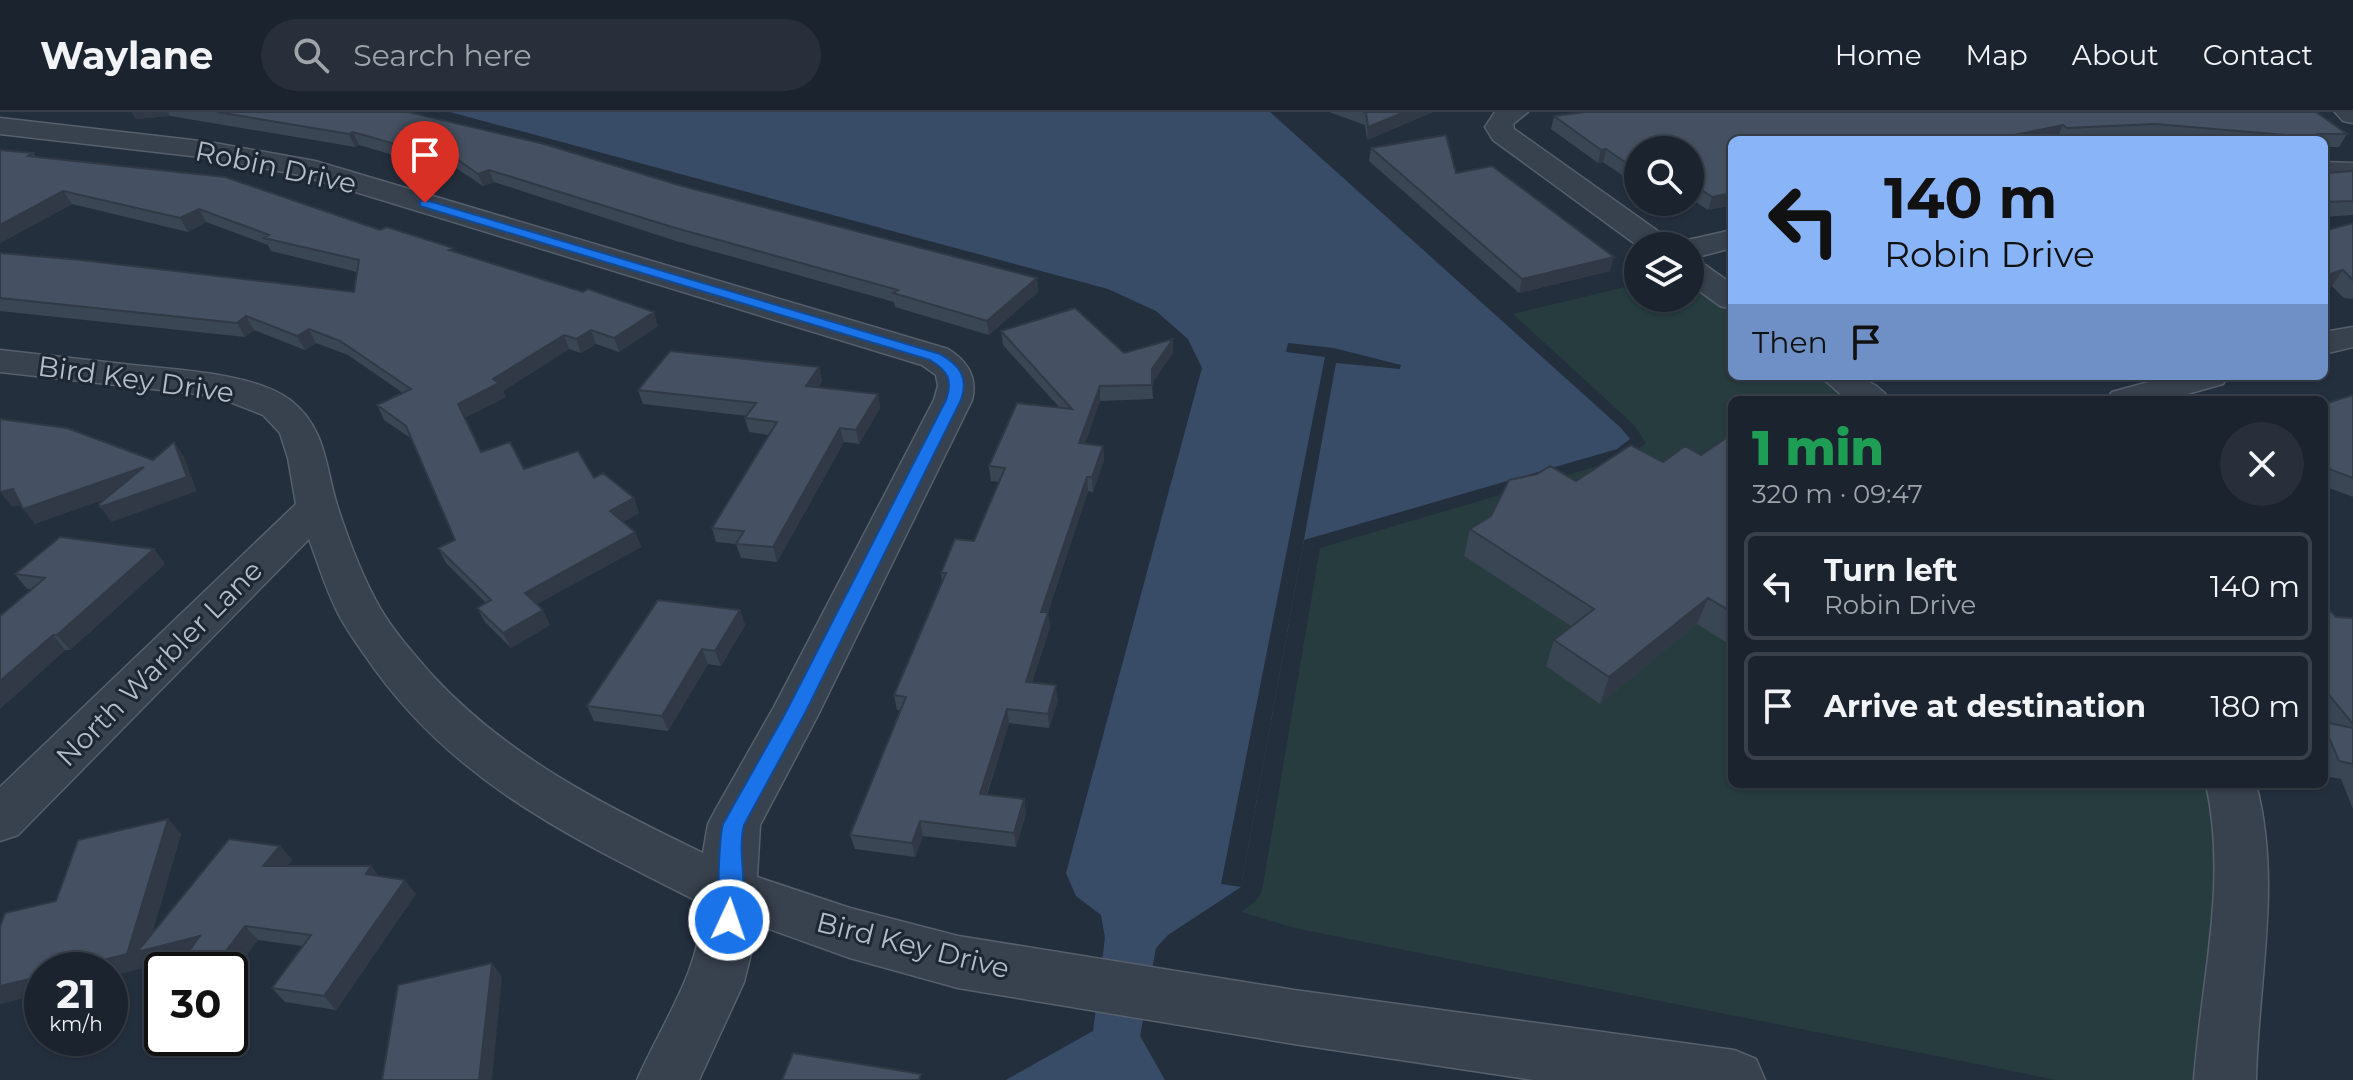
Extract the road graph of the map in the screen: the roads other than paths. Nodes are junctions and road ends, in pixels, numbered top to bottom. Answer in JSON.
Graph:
{"nodes":[{"id":1,"x":1515,"y":112,"type":"edge"},
{"id":2,"x":0,"y":126,"type":"edge"},
{"id":3,"x":2328,"y":171,"type":"edge"},
{"id":4,"x":2353,"y":172,"type":"edge"},
{"id":5,"x":1639,"y":232,"type":"edge"},
{"id":6,"x":1728,"y":240,"type":"edge"},
{"id":7,"x":1704,"y":246,"type":"edge"},
{"id":8,"x":1704,"y":279,"type":"edge"},
{"id":9,"x":1728,"y":296,"type":"edge"},
{"id":10,"x":2353,"y":337,"type":"edge"},
{"id":11,"x":2328,"y":342,"type":"edge"},
{"id":12,"x":0,"y":361,"type":"edge"},
{"id":13,"x":1844,"y":380,"type":"edge"},
{"id":14,"x":2196,"y":380,"type":"edge"},
{"id":15,"x":1866,"y":396,"type":"edge"},
{"id":16,"x":2139,"y":396,"type":"edge"},
{"id":17,"x":317,"y":507,"type":"junction"},
{"id":18,"x":2232,"y":788,"type":"edge"},
{"id":19,"x":0,"y":820,"type":"edge"},
{"id":20,"x":732,"y":892,"type":"junction"},
{"id":21,"x":668,"y":1080,"type":"edge"},
{"id":22,"x":1734,"y":1080,"type":"edge"},
{"id":23,"x":2225,"y":1080,"type":"edge"}],
"edges":[{"from":1,"to":5,"type":"street"},
{"from":2,"to":20,"type":"street","name":"Robin Drive"},
{"from":3,"to":4,"type":"street"},
{"from":6,"to":7,"type":"street"},
{"from":8,"to":9,"type":"street"},
{"from":10,"to":11,"type":"street"},
{"from":12,"to":17,"type":"street","name":"Bird Key Drive"},
{"from":13,"to":15,"type":"street"},
{"from":14,"to":16,"type":"street"},
{"from":17,"to":19,"type":"street","name":"North Warbler Lane"},
{"from":17,"to":20,"type":"street","name":"Bird Key Drive"},
{"from":18,"to":23,"type":"street"},
{"from":20,"to":21,"type":"street","name":"Robin Drive"},
{"from":20,"to":22,"type":"street","name":"Bird Key Drive"}]}
